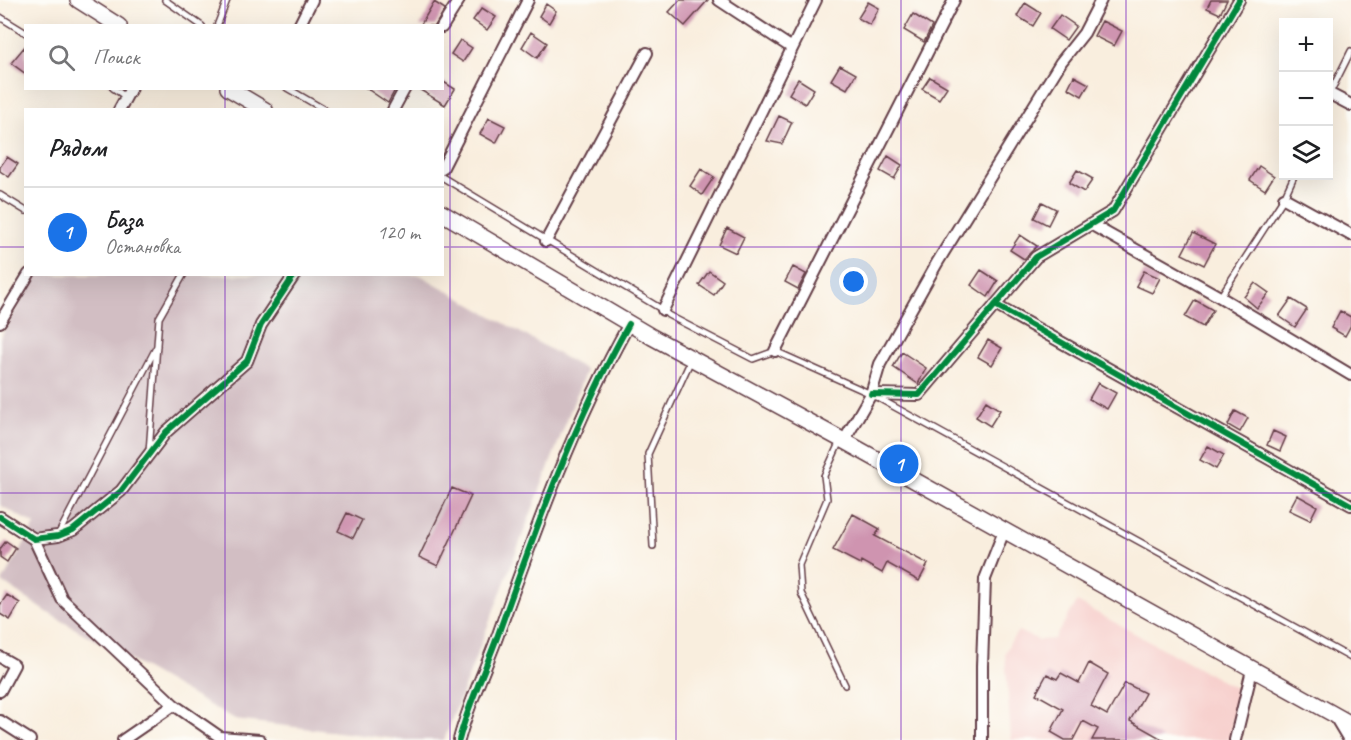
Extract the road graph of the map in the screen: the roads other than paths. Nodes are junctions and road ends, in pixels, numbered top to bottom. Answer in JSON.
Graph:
{"nodes":[{"id":1,"x":78,"y":0,"type":"edge"},
{"id":2,"x":165,"y":0,"type":"edge"},
{"id":3,"x":227,"y":0,"type":"edge"},
{"id":4,"x":312,"y":0,"type":"edge"},
{"id":5,"x":459,"y":0,"type":"edge"},
{"id":6,"x":528,"y":0,"type":"edge"},
{"id":7,"x":720,"y":0,"type":"edge"},
{"id":8,"x":816,"y":0,"type":"edge"},
{"id":9,"x":954,"y":0,"type":"edge"},
{"id":10,"x":1101,"y":0,"type":"edge"},
{"id":11,"x":1239,"y":0,"type":"edge"},
{"id":12,"x":0,"y":17,"type":"edge"},
{"id":13,"x":116,"y":24,"type":"edge"},
{"id":14,"x":199,"y":24,"type":"edge"},
{"id":15,"x":218,"y":24,"type":"edge"},
{"id":16,"x":300,"y":24,"type":"edge"},
{"id":17,"x":444,"y":24,"type":"edge"},
{"id":18,"x":24,"y":32,"type":"edge"},
{"id":19,"x":792,"y":48,"type":"junction"},
{"id":20,"x":1351,"y":51,"type":"edge"},
{"id":21,"x":647,"y":53,"type":"dead end"},
{"id":22,"x":1333,"y":87,"type":"edge"},
{"id":23,"x":231,"y":90,"type":"edge"},
{"id":24,"x":290,"y":90,"type":"edge"},
{"id":25,"x":404,"y":90,"type":"edge"},
{"id":26,"x":128,"y":93,"type":"edge"},
{"id":27,"x":1333,"y":97,"type":"edge"},
{"id":28,"x":1351,"y":105,"type":"edge"},
{"id":29,"x":120,"y":108,"type":"edge"},
{"id":30,"x":261,"y":108,"type":"edge"},
{"id":31,"x":322,"y":108,"type":"edge"},
{"id":32,"x":394,"y":108,"type":"edge"},
{"id":33,"x":444,"y":165,"type":"edge"},
{"id":34,"x":444,"y":178,"type":"edge"},
{"id":35,"x":1292,"y":180,"type":"edge"},
{"id":36,"x":0,"y":195,"type":"edge"},
{"id":37,"x":1284,"y":198,"type":"junction"},
{"id":38,"x":24,"y":210,"type":"edge"},
{"id":39,"x":444,"y":214,"type":"edge"},
{"id":40,"x":1092,"y":225,"type":"junction"},
{"id":41,"x":1351,"y":235,"type":"edge"},
{"id":42,"x":546,"y":240,"type":"junction"},
{"id":43,"x":28,"y":276,"type":"edge"},
{"id":44,"x":183,"y":276,"type":"edge"},
{"id":45,"x":294,"y":276,"type":"edge"},
{"id":46,"x":1220,"y":297,"type":"junction"},
{"id":47,"x":995,"y":305,"type":"junction"},
{"id":48,"x":663,"y":310,"type":"junction"},
{"id":49,"x":0,"y":322,"type":"edge"},
{"id":50,"x":629,"y":324,"type":"junction"},
{"id":51,"x":157,"y":346,"type":"junction"},
{"id":52,"x":775,"y":351,"type":"junction"},
{"id":53,"x":692,"y":358,"type":"junction"},
{"id":54,"x":1351,"y":375,"type":"edge"},
{"id":55,"x":871,"y":394,"type":"junction"},
{"id":56,"x":843,"y":440,"type":"junction"},
{"id":57,"x":149,"y":455,"type":"junction"},
{"id":58,"x":1351,"y":505,"type":"edge"},
{"id":59,"x":0,"y":517,"type":"edge"},
{"id":60,"x":1004,"y":531,"type":"junction"},
{"id":61,"x":58,"y":536,"type":"junction"},
{"id":62,"x":34,"y":539,"type":"junction"},
{"id":63,"x":653,"y":546,"type":"dead end"},
{"id":64,"x":0,"y":657,"type":"edge"},
{"id":65,"x":1351,"y":658,"type":"edge"},
{"id":66,"x":1252,"y":670,"type":"junction"},
{"id":67,"x":845,"y":685,"type":"dead end"},
{"id":68,"x":0,"y":691,"type":"edge"},
{"id":69,"x":174,"y":705,"type":"junction"},
{"id":70,"x":1334,"y":715,"type":"junction"},
{"id":71,"x":0,"y":721,"type":"edge"},
{"id":72,"x":1351,"y":724,"type":"edge"},
{"id":73,"x":220,"y":738,"type":"edge"},
{"id":74,"x":30,"y":740,"type":"edge"},
{"id":75,"x":123,"y":740,"type":"edge"},
{"id":76,"x":260,"y":740,"type":"edge"},
{"id":77,"x":459,"y":740,"type":"edge"},
{"id":78,"x":982,"y":740,"type":"edge"},
{"id":79,"x":1235,"y":740,"type":"edge"},
{"id":80,"x":1349,"y":740,"type":"edge"}],
"edges":[{"from":1,"to":13,"type":"main road"},
{"from":2,"to":14,"type":"lane"},
{"from":3,"to":15,"type":"lane"},
{"from":4,"to":16,"type":"street"},
{"from":5,"to":17,"type":"street"},
{"from":6,"to":33,"type":"street"},
{"from":7,"to":19,"type":"street"},
{"from":8,"to":19,"type":"street"},
{"from":9,"to":52,"type":"street"},
{"from":10,"to":55,"type":"street"},
{"from":11,"to":40,"type":"street"},
{"from":12,"to":18,"type":"lane"},
{"from":19,"to":48,"type":"street"},
{"from":20,"to":22,"type":"lane"},
{"from":21,"to":42,"type":"street"},
{"from":23,"to":30,"type":"main road"},
{"from":24,"to":31,"type":"lane"},
{"from":25,"to":32,"type":"street"},
{"from":26,"to":29,"type":"street"},
{"from":27,"to":28,"type":"street"},
{"from":34,"to":42,"type":"lane"},
{"from":35,"to":37,"type":"lane"},
{"from":36,"to":38,"type":"lane"},
{"from":37,"to":41,"type":"street"},
{"from":37,"to":46,"type":"lane"},
{"from":39,"to":50,"type":"main road"},
{"from":40,"to":46,"type":"street"},
{"from":40,"to":47,"type":"street"},
{"from":42,"to":48,"type":"lane"},
{"from":43,"to":49,"type":"street"},
{"from":44,"to":51,"type":"lane"},
{"from":45,"to":57,"type":"street"},
{"from":46,"to":54,"type":"street"},
{"from":47,"to":55,"type":"street"},
{"from":47,"to":58,"type":"street"},
{"from":48,"to":52,"type":"lane"},
{"from":50,"to":53,"type":"main road"},
{"from":50,"to":77,"type":"street"},
{"from":51,"to":57,"type":"lane"},
{"from":51,"to":61,"type":"lane"},
{"from":52,"to":55,"type":"lane"},
{"from":53,"to":56,"type":"main road"},
{"from":53,"to":63,"type":"lane"},
{"from":55,"to":56,"type":"street"},
{"from":55,"to":65,"type":"lane"},
{"from":56,"to":60,"type":"main road"},
{"from":56,"to":67,"type":"lane"},
{"from":57,"to":61,"type":"street"},
{"from":59,"to":62,"type":"street"},
{"from":60,"to":66,"type":"main road"},
{"from":60,"to":78,"type":"street"},
{"from":61,"to":62,"type":"street"},
{"from":62,"to":69,"type":"street"},
{"from":64,"to":68,"type":"street"},
{"from":66,"to":70,"type":"main road"},
{"from":66,"to":79,"type":"street"},
{"from":69,"to":73,"type":"street"},
{"from":69,"to":75,"type":"street"},
{"from":70,"to":72,"type":"main road"},
{"from":70,"to":80,"type":"street"},
{"from":71,"to":74,"type":"street"},
{"from":73,"to":76,"type":"street"}]}
